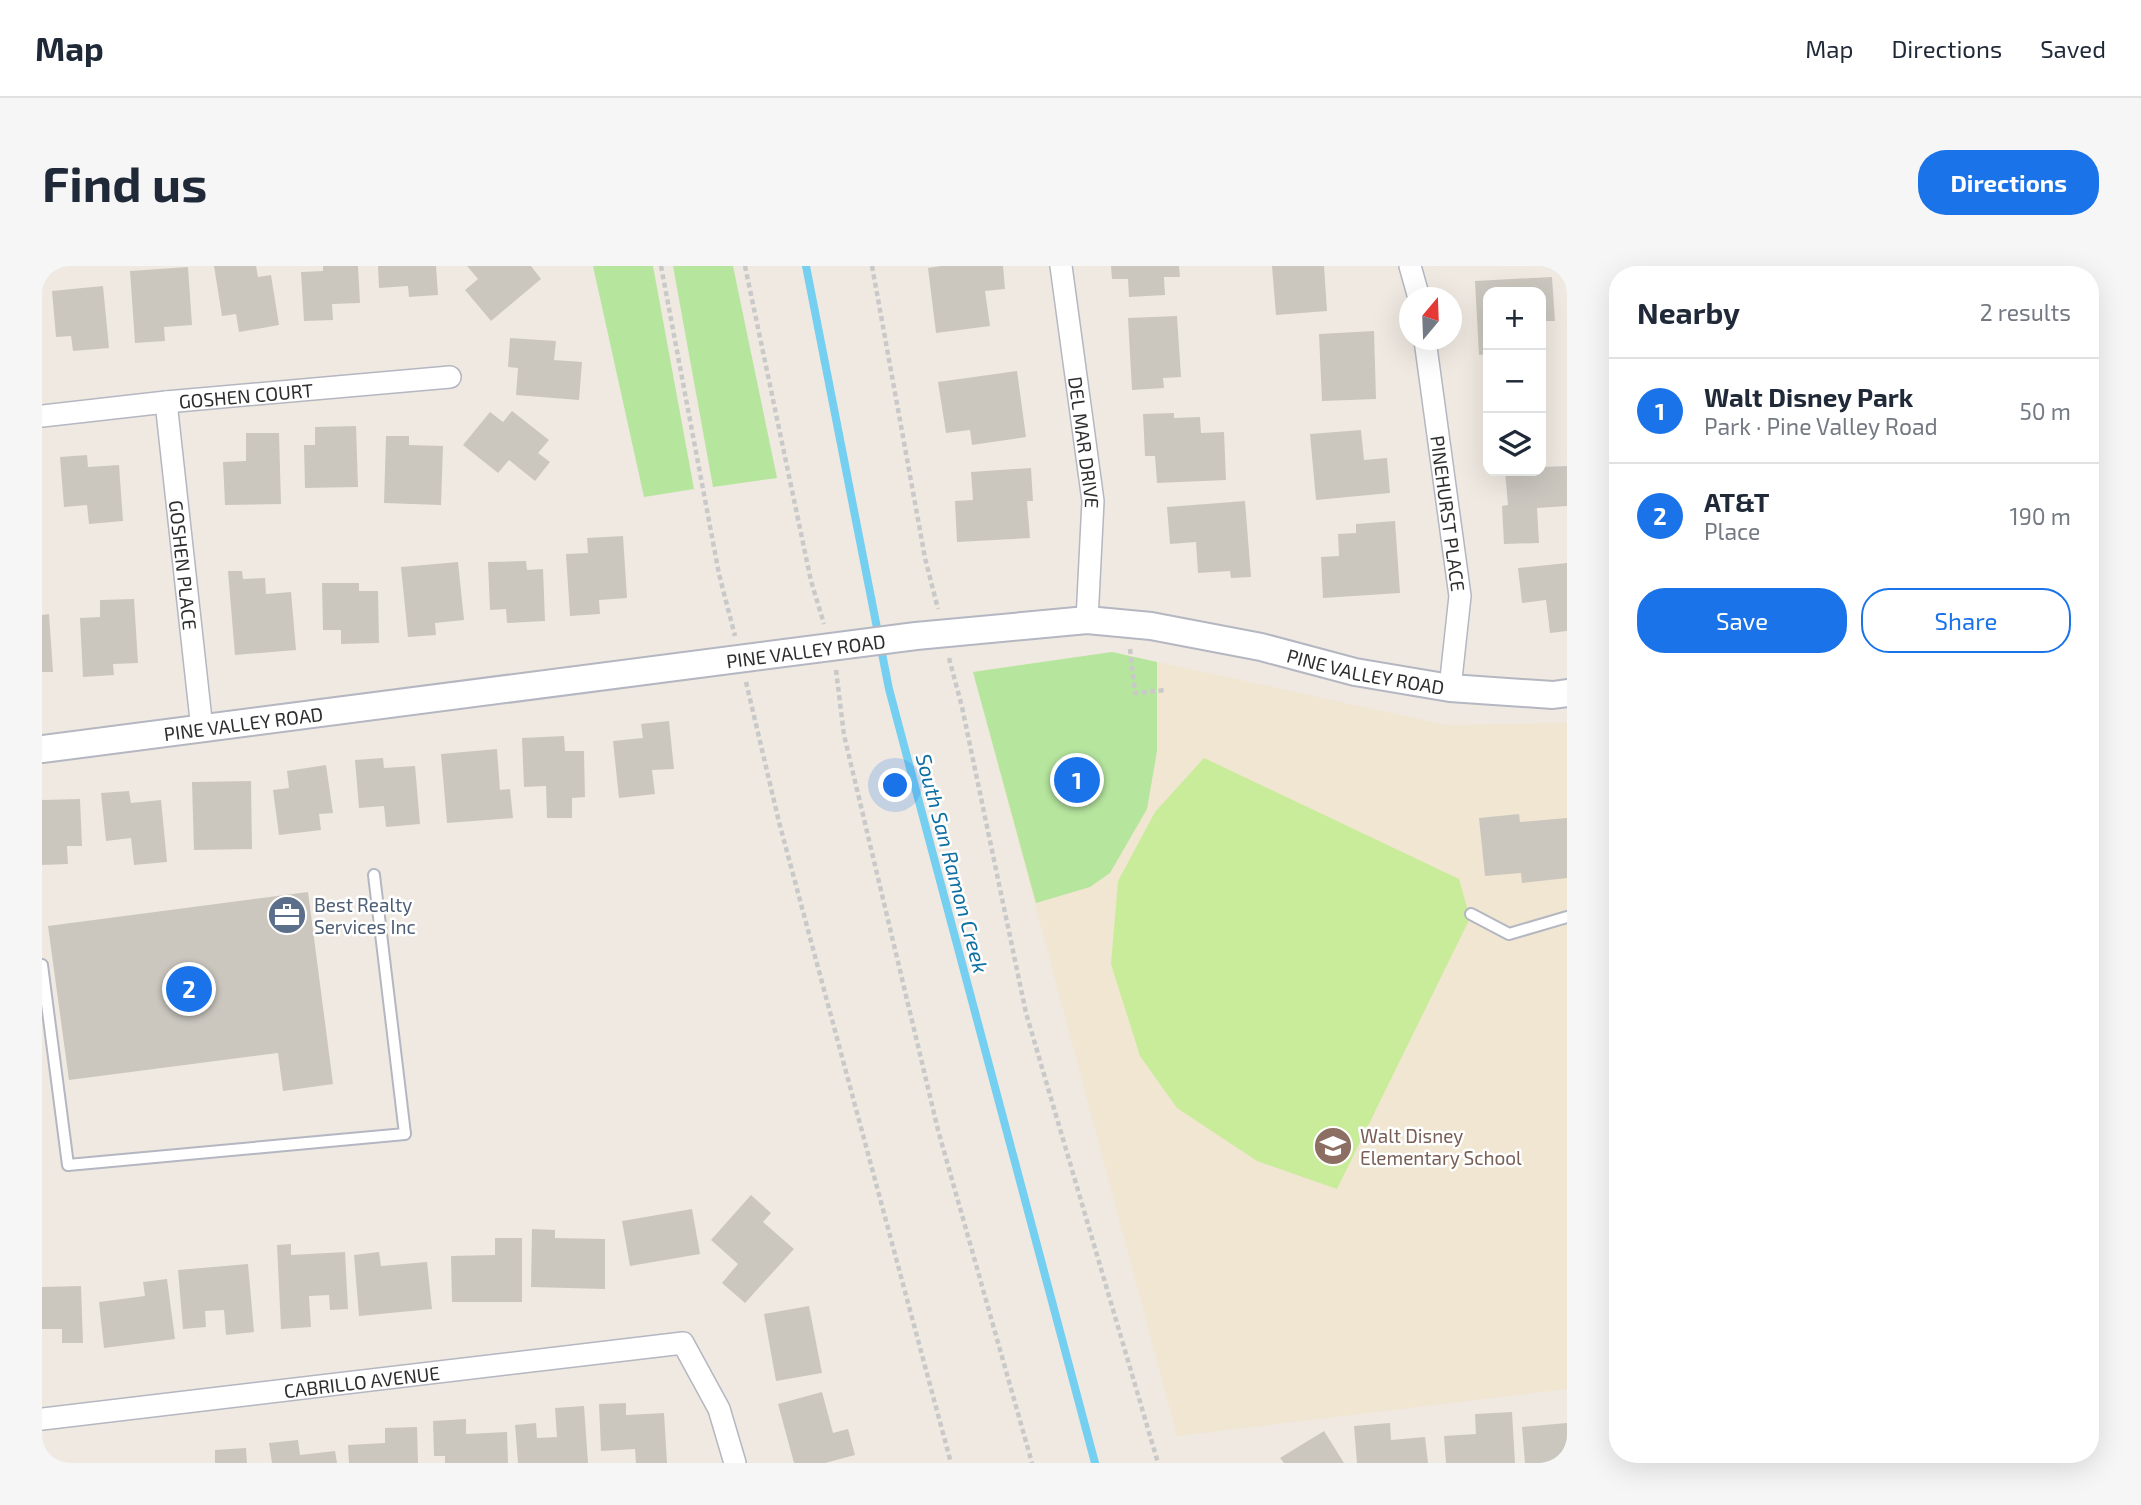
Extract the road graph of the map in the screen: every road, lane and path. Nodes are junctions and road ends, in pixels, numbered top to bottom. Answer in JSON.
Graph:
{"nodes":[{"id":1,"x":661,"y":266,"type":"edge"},
{"id":2,"x":745,"y":266,"type":"edge"},
{"id":3,"x":872,"y":266,"type":"edge"},
{"id":4,"x":1061,"y":266,"type":"edge"},
{"id":5,"x":1409,"y":266,"type":"edge"},
{"id":6,"x":1416,"y":287,"type":"edge"},
{"id":7,"x":1426,"y":350,"type":"edge"},
{"id":8,"x":450,"y":377,"type":"dead end"},
{"id":9,"x":166,"y":402,"type":"junction"},
{"id":10,"x":42,"y":416,"type":"edge"},
{"id":11,"x":1087,"y":620,"type":"junction"},
{"id":12,"x":944,"y":634,"type":"junction"},
{"id":13,"x":844,"y":646,"type":"junction"},
{"id":14,"x":1129,"y":648,"type":"dead end"},
{"id":15,"x":741,"y":659,"type":"junction"},
{"id":16,"x":1450,"y":688,"type":"junction"},
{"id":17,"x":1167,"y":690,"type":"dead end"},
{"id":18,"x":1567,"y":693,"type":"edge"},
{"id":19,"x":202,"y":729,"type":"junction"},
{"id":20,"x":42,"y":749,"type":"edge"},
{"id":21,"x":374,"y":875,"type":"dead end"},
{"id":22,"x":1471,"y":914,"type":"dead end"},
{"id":23,"x":1567,"y":917,"type":"edge"},
{"id":24,"x":42,"y":965,"type":"edge"},
{"id":25,"x":42,"y":1419,"type":"edge"},
{"id":26,"x":735,"y":1463,"type":"edge"},
{"id":27,"x":951,"y":1463,"type":"edge"},
{"id":28,"x":1032,"y":1463,"type":"edge"},
{"id":29,"x":1158,"y":1463,"type":"edge"}],
"edges":[{"from":1,"to":15,"type":"path"},
{"from":2,"to":13,"type":"path"},
{"from":3,"to":12,"type":"path"},
{"from":4,"to":11,"type":"street","name":"DEL MAR DRIVE"},
{"from":5,"to":6,"type":"street"},
{"from":7,"to":16,"type":"street","name":"PINEHURST PLACE"},
{"from":8,"to":9,"type":"street","name":"GOSHEN COURT"},
{"from":9,"to":10,"type":"street","name":"GOSHEN COURT"},
{"from":9,"to":19,"type":"street","name":"GOSHEN PLACE"},
{"from":11,"to":12,"type":"street","name":"PINE VALLEY ROAD"},
{"from":11,"to":16,"type":"street","name":"PINE VALLEY ROAD"},
{"from":12,"to":13,"type":"street","name":"PINE VALLEY ROAD"},
{"from":12,"to":29,"type":"path"},
{"from":13,"to":15,"type":"street","name":"PINE VALLEY ROAD"},
{"from":13,"to":28,"type":"path"},
{"from":14,"to":17,"type":"path"},
{"from":15,"to":19,"type":"street","name":"PINE VALLEY ROAD"},
{"from":15,"to":27,"type":"path"},
{"from":16,"to":18,"type":"street","name":"PINE VALLEY ROAD"},
{"from":19,"to":20,"type":"street","name":"PINE VALLEY ROAD"},
{"from":21,"to":24,"type":"lane"},
{"from":22,"to":23,"type":"lane"},
{"from":25,"to":26,"type":"street","name":"CABRILLO AVENUE"}]}
